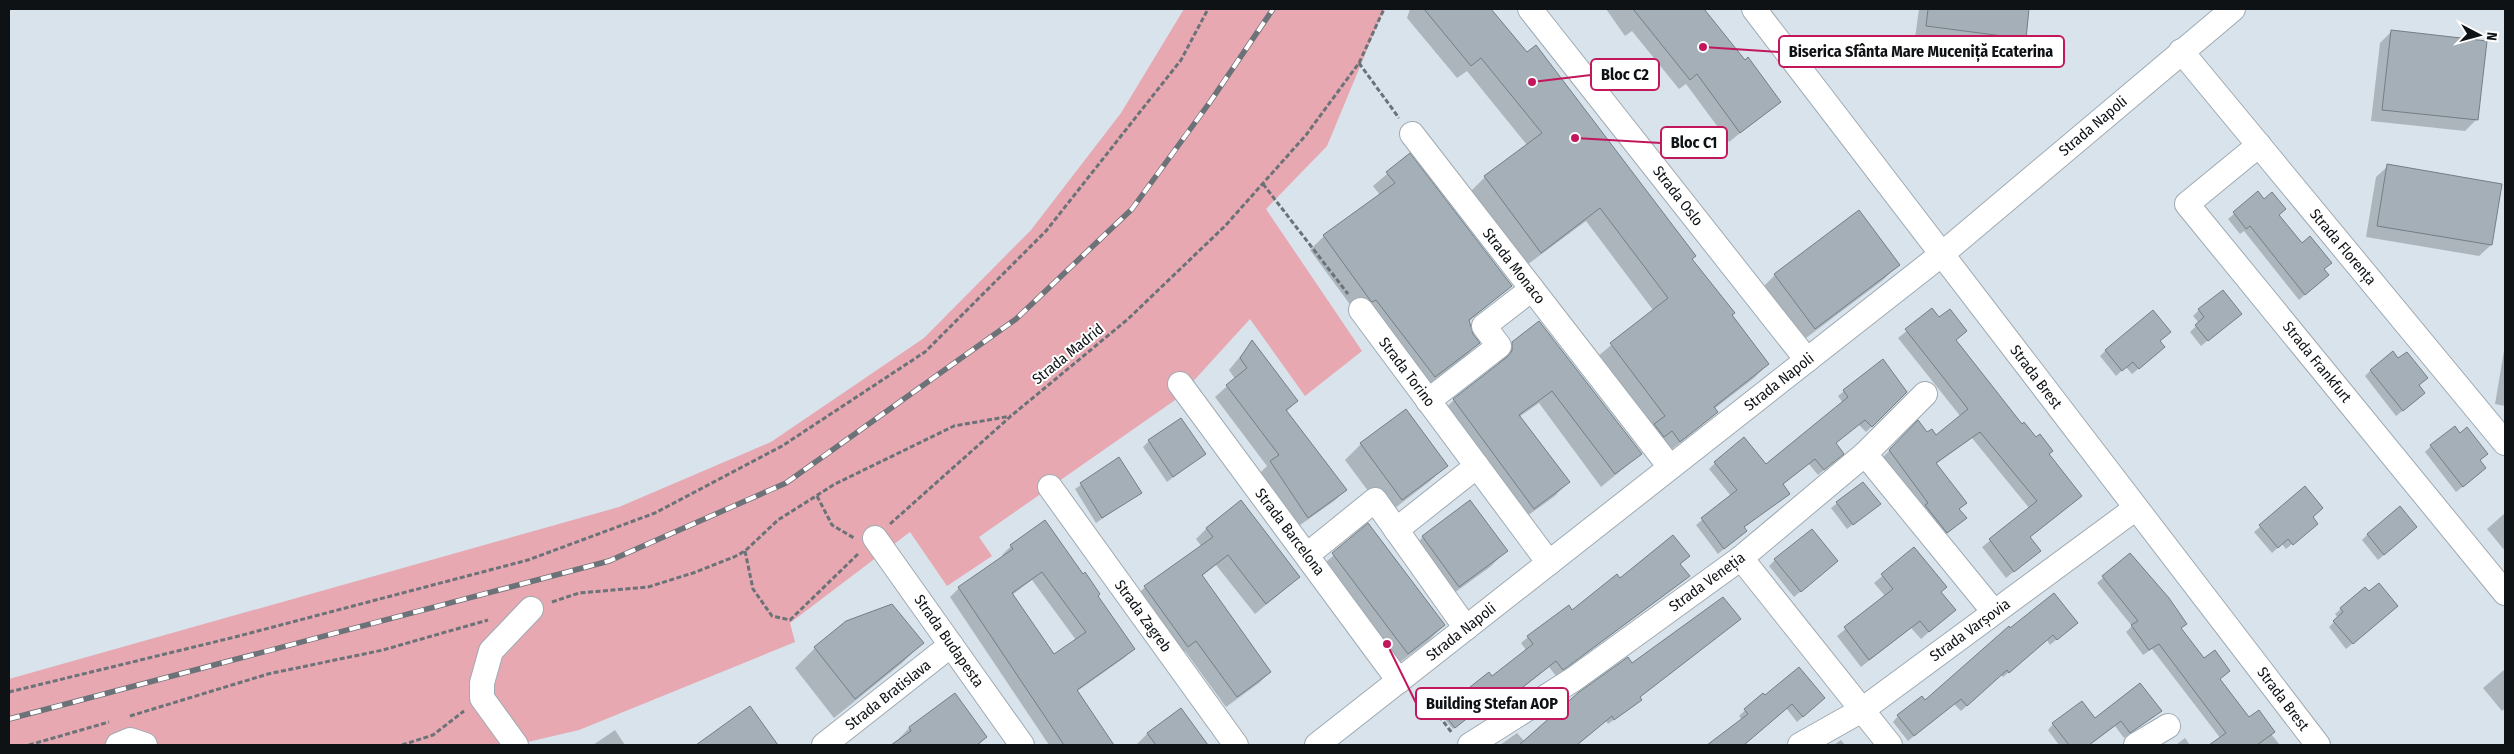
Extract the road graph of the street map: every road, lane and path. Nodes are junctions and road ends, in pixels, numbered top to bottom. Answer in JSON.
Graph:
{"nodes":[{"id":1,"x":1208,"y":9,"type":"edge"},
{"id":2,"x":1384,"y":9,"type":"edge"},
{"id":3,"x":1530,"y":9,"type":"edge"},
{"id":4,"x":1754,"y":9,"type":"edge"},
{"id":5,"x":2233,"y":9,"type":"edge"},
{"id":6,"x":2181,"y":51,"type":"junction"},
{"id":7,"x":1359,"y":64,"type":"junction"},
{"id":8,"x":1412,"y":134,"type":"joint"},
{"id":9,"x":2259,"y":145,"type":"junction"},
{"id":10,"x":1263,"y":184,"type":"junction"},
{"id":11,"x":1942,"y":254,"type":"junction"},
{"id":12,"x":1532,"y":289,"type":"junction"},
{"id":13,"x":1361,"y":310,"type":"joint"},
{"id":14,"x":1807,"y":360,"type":"junction"},
{"id":15,"x":1180,"y":384,"type":"dead end"},
{"id":16,"x":1925,"y":394,"type":"dead end"},
{"id":17,"x":1428,"y":401,"type":"junction"},
{"id":18,"x":2505,"y":443,"type":"edge"},
{"id":19,"x":1865,"y":454,"type":"junction"},
{"id":20,"x":1476,"y":466,"type":"junction"},
{"id":21,"x":1670,"y":467,"type":"junction"},
{"id":22,"x":1050,"y":486,"type":"dead end"},
{"id":23,"x":817,"y":496,"type":"dead end"},
{"id":24,"x":2136,"y":508,"type":"junction"},
{"id":25,"x":1396,"y":530,"type":"junction"},
{"id":26,"x":875,"y":538,"type":"junction"},
{"id":27,"x":745,"y":551,"type":"dead end"},
{"id":28,"x":1307,"y":555,"type":"junction"},
{"id":29,"x":1741,"y":558,"type":"junction"},
{"id":30,"x":1549,"y":563,"type":"junction"},
{"id":31,"x":2505,"y":593,"type":"edge"},
{"id":32,"x":531,"y":609,"type":"dead end"},
{"id":33,"x":1994,"y":612,"type":"junction"},
{"id":34,"x":1466,"y":628,"type":"junction"},
{"id":35,"x":951,"y":645,"type":"junction"},
{"id":36,"x":1403,"y":678,"type":"junction"},
{"id":37,"x":9,"y":692,"type":"edge"},
{"id":38,"x":482,"y":698,"type":"junction"},
{"id":39,"x":1862,"y":710,"type":"junction"},
{"id":40,"x":2168,"y":726,"type":"dead end"},
{"id":41,"x":1014,"y":742,"type":"edge"},
{"id":42,"x":1463,"y":742,"type":"edge"},
{"id":43,"x":1320,"y":744,"type":"edge"},
{"id":44,"x":118,"y":745,"type":"edge"},
{"id":45,"x":145,"y":745,"type":"edge"},
{"id":46,"x":402,"y":745,"type":"edge"},
{"id":47,"x":516,"y":745,"type":"edge"},
{"id":48,"x":824,"y":745,"type":"edge"},
{"id":49,"x":1236,"y":745,"type":"edge"},
{"id":50,"x":1800,"y":745,"type":"edge"},
{"id":51,"x":1890,"y":745,"type":"edge"},
{"id":52,"x":2136,"y":745,"type":"edge"},
{"id":53,"x":2318,"y":745,"type":"edge"}],
"edges":[{"from":1,"to":37,"type":"path"},
{"from":2,"to":7,"type":"path","name":"Strada Madrid"},
{"from":3,"to":14,"type":"street","name":"Strada Oslo"},
{"from":4,"to":11,"type":"street","name":"Strada Brest"},
{"from":5,"to":6,"type":"street","name":"Strada Napoli"},
{"from":6,"to":9,"type":"street","name":"Strada Florența"},
{"from":6,"to":11,"type":"street","name":"Strada Napoli"},
{"from":7,"to":8,"type":"path"},
{"from":7,"to":10,"type":"path","name":"Strada Madrid"},
{"from":8,"to":12,"type":"street","name":"Strada Monaco"},
{"from":9,"to":18,"type":"street","name":"Strada Florența"},
{"from":9,"to":31,"type":"street","name":"Strada Frankfurt"},
{"from":10,"to":13,"type":"path"},
{"from":10,"to":26,"type":"path","name":"Strada Madrid"},
{"from":11,"to":14,"type":"street","name":"Strada Napoli"},
{"from":11,"to":24,"type":"street","name":"Strada Brest"},
{"from":12,"to":17,"type":"street"},
{"from":12,"to":21,"type":"street","name":"Strada Monaco"},
{"from":13,"to":17,"type":"street","name":"Strada Torino"},
{"from":14,"to":21,"type":"street","name":"Strada Napoli"},
{"from":15,"to":28,"type":"street","name":"Strada Barcelona"},
{"from":16,"to":19,"type":"street","name":"Strada Veneția"},
{"from":17,"to":20,"type":"street","name":"Strada Torino"},
{"from":19,"to":29,"type":"street","name":"Strada Veneția"},
{"from":19,"to":33,"type":"street"},
{"from":20,"to":25,"type":"street"},
{"from":20,"to":30,"type":"street","name":"Strada Torino"},
{"from":21,"to":30,"type":"street","name":"Strada Napoli"},
{"from":22,"to":49,"type":"street","name":"Strada Zagreb"},
{"from":23,"to":26,"type":"path"},
{"from":24,"to":33,"type":"street","name":"Strada Varșovia"},
{"from":24,"to":53,"type":"street","name":"Strada Brest"},
{"from":25,"to":28,"type":"street"},
{"from":25,"to":34,"type":"street"},
{"from":26,"to":27,"type":"path","name":"Strada Madrid"},
{"from":26,"to":35,"type":"street","name":"Strada Budapesta"},
{"from":28,"to":36,"type":"street","name":"Strada Barcelona"},
{"from":29,"to":39,"type":"street"},
{"from":29,"to":42,"type":"street","name":"Strada Veneția"},
{"from":30,"to":34,"type":"street","name":"Strada Napoli"},
{"from":32,"to":38,"type":"street"},
{"from":33,"to":39,"type":"street","name":"Strada Varșovia"},
{"from":34,"to":36,"type":"street","name":"Strada Napoli"},
{"from":35,"to":41,"type":"street","name":"Strada Budapesta"},
{"from":35,"to":48,"type":"street","name":"Strada Bratislava"},
{"from":36,"to":42,"type":"path"},
{"from":36,"to":43,"type":"street","name":"Strada Napoli"},
{"from":38,"to":46,"type":"path"},
{"from":38,"to":47,"type":"street"},
{"from":39,"to":50,"type":"street","name":"Strada Varșovia"},
{"from":39,"to":51,"type":"street"},
{"from":40,"to":52,"type":"street"},
{"from":44,"to":45,"type":"street"}]}
